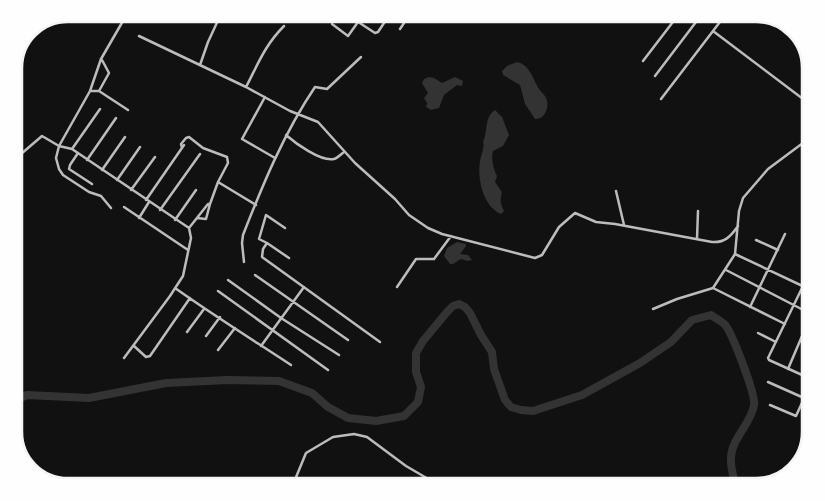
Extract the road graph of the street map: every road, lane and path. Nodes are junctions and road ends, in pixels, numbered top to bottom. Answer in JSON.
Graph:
{"nodes":[{"id":1,"x":123,"y":22,"type":"edge"},
{"id":2,"x":217,"y":22,"type":"edge"},
{"id":3,"x":384,"y":22,"type":"edge"},
{"id":4,"x":405,"y":22,"type":"edge"},
{"id":5,"x":673,"y":22,"type":"edge"},
{"id":6,"x":696,"y":22,"type":"edge"},
{"id":7,"x":720,"y":22,"type":"edge"},
{"id":8,"x":358,"y":23,"type":"joint"},
{"id":9,"x":332,"y":24,"type":"dead end"},
{"id":10,"x":284,"y":26,"type":"dead end"},
{"id":11,"x":400,"y":29,"type":"dead end"},
{"id":12,"x":713,"y":30,"type":"junction"},
{"id":13,"x":138,"y":36,"type":"dead end"},
{"id":14,"x":361,"y":57,"type":"dead end"},
{"id":15,"x":102,"y":59,"type":"junction"},
{"id":16,"x":643,"y":60,"type":"dead end"},
{"id":17,"x":200,"y":66,"type":"junction"},
{"id":18,"x":655,"y":76,"type":"dead end"},
{"id":19,"x":246,"y":87,"type":"junction"},
{"id":20,"x":90,"y":91,"type":"junction"},
{"id":21,"x":98,"y":92,"type":"junction"},
{"id":22,"x":265,"y":97,"type":"junction"},
{"id":23,"x":802,"y":98,"type":"edge"},
{"id":24,"x":661,"y":100,"type":"dead end"},
{"id":25,"x":100,"y":109,"type":"dead end"},
{"id":26,"x":128,"y":110,"type":"dead end"},
{"id":27,"x":297,"y":114,"type":"junction"},
{"id":28,"x":116,"y":118,"type":"dead end"},
{"id":29,"x":286,"y":136,"type":"junction"},
{"id":30,"x":125,"y":137,"type":"dead end"},
{"id":31,"x":802,"y":143,"type":"edge"},
{"id":32,"x":59,"y":146,"type":"junction"},
{"id":33,"x":140,"y":147,"type":"dead end"},
{"id":34,"x":72,"y":149,"type":"junction"},
{"id":35,"x":23,"y":152,"type":"edge"},
{"id":36,"x":344,"y":152,"type":"junction"},
{"id":37,"x":78,"y":153,"type":"junction"},
{"id":38,"x":200,"y":154,"type":"dead end"},
{"id":39,"x":155,"y":156,"type":"dead end"},
{"id":40,"x":276,"y":158,"type":"junction"},
{"id":41,"x":87,"y":160,"type":"junction"},
{"id":42,"x":102,"y":170,"type":"junction"},
{"id":43,"x":116,"y":180,"type":"junction"},
{"id":44,"x":218,"y":182,"type":"junction"},
{"id":45,"x":92,"y":184,"type":"dead end"},
{"id":46,"x":131,"y":190,"type":"junction"},
{"id":47,"x":196,"y":190,"type":"dead end"},
{"id":48,"x":616,"y":191,"type":"dead end"},
{"id":49,"x":148,"y":201,"type":"junction"},
{"id":50,"x":210,"y":204,"type":"junction"},
{"id":51,"x":256,"y":205,"type":"junction"},
{"id":52,"x":124,"y":207,"type":"dead end"},
{"id":53,"x":111,"y":208,"type":"dead end"},
{"id":54,"x":160,"y":210,"type":"junction"},
{"id":55,"x":698,"y":211,"type":"dead end"},
{"id":56,"x":139,"y":218,"type":"junction"},
{"id":57,"x":197,"y":218,"type":"junction"},
{"id":58,"x":175,"y":220,"type":"junction"},
{"id":59,"x":624,"y":225,"type":"junction"},
{"id":60,"x":738,"y":226,"type":"junction"},
{"id":61,"x":189,"y":228,"type":"junction"},
{"id":62,"x":286,"y":228,"type":"dead end"},
{"id":63,"x":785,"y":234,"type":"dead end"},
{"id":64,"x":450,"y":236,"type":"junction"},
{"id":65,"x":697,"y":239,"type":"junction"},
{"id":66,"x":756,"y":240,"type":"dead end"},
{"id":67,"x":267,"y":243,"type":"junction"},
{"id":68,"x":188,"y":250,"type":"junction"},
{"id":69,"x":778,"y":250,"type":"junction"},
{"id":70,"x":735,"y":254,"type":"junction"},
{"id":71,"x":289,"y":258,"type":"dead end"},
{"id":72,"x":244,"y":262,"type":"dead end"},
{"id":73,"x":768,"y":268,"type":"junction"},
{"id":74,"x":725,"y":270,"type":"junction"},
{"id":75,"x":255,"y":275,"type":"dead end"},
{"id":76,"x":228,"y":280,"type":"dead end"},
{"id":77,"x":802,"y":285,"type":"edge"},
{"id":78,"x":304,"y":287,"type":"junction"},
{"id":79,"x":397,"y":287,"type":"dead end"},
{"id":80,"x":175,"y":288,"type":"junction"},
{"id":81,"x":713,"y":288,"type":"junction"},
{"id":82,"x":759,"y":288,"type":"junction"},
{"id":83,"x":802,"y":288,"type":"edge"},
{"id":84,"x":218,"y":291,"type":"dead end"},
{"id":85,"x":190,"y":298,"type":"junction"},
{"id":86,"x":294,"y":302,"type":"junction"},
{"id":87,"x":794,"y":306,"type":"junction"},
{"id":88,"x":750,"y":307,"type":"junction"},
{"id":89,"x":204,"y":309,"type":"junction"},
{"id":90,"x":653,"y":309,"type":"dead end"},
{"id":91,"x":802,"y":310,"type":"edge"},
{"id":92,"x":220,"y":317,"type":"junction"},
{"id":93,"x":281,"y":318,"type":"junction"},
{"id":94,"x":785,"y":324,"type":"junction"},
{"id":95,"x":235,"y":328,"type":"junction"},
{"id":96,"x":273,"y":331,"type":"junction"},
{"id":97,"x":187,"y":332,"type":"dead end"},
{"id":98,"x":758,"y":333,"type":"dead end"},
{"id":99,"x":206,"y":336,"type":"dead end"},
{"id":100,"x":802,"y":336,"type":"edge"},
{"id":101,"x":348,"y":340,"type":"dead end"},
{"id":102,"x":380,"y":342,"type":"dead end"},
{"id":103,"x":776,"y":342,"type":"junction"},
{"id":104,"x":134,"y":346,"type":"junction"},
{"id":105,"x":261,"y":346,"type":"junction"},
{"id":106,"x":218,"y":350,"type":"dead end"},
{"id":107,"x":339,"y":355,"type":"dead end"},
{"id":108,"x":124,"y":358,"type":"dead end"},
{"id":109,"x":292,"y":366,"type":"dead end"},
{"id":110,"x":788,"y":369,"type":"junction"},
{"id":111,"x":328,"y":370,"type":"dead end"},
{"id":112,"x":802,"y":375,"type":"edge"},
{"id":113,"x":768,"y":382,"type":"dead end"},
{"id":114,"x":802,"y":397,"type":"edge"},
{"id":115,"x":802,"y":402,"type":"edge"},
{"id":116,"x":770,"y":405,"type":"dead end"},
{"id":117,"x":295,"y":478,"type":"edge"},
{"id":118,"x":427,"y":478,"type":"edge"}],
"edges":[{"from":1,"to":15,"type":"street"},
{"from":2,"to":17,"type":"street"},
{"from":3,"to":8,"type":"street"},
{"from":4,"to":11,"type":"street"},
{"from":5,"to":16,"type":"street"},
{"from":6,"to":18,"type":"street"},
{"from":7,"to":12,"type":"street"},
{"from":8,"to":9,"type":"street"},
{"from":10,"to":19,"type":"street"},
{"from":12,"to":23,"type":"street"},
{"from":12,"to":24,"type":"street"},
{"from":13,"to":17,"type":"street"},
{"from":14,"to":27,"type":"street"},
{"from":15,"to":20,"type":"street"},
{"from":15,"to":21,"type":"street"},
{"from":17,"to":19,"type":"street"},
{"from":19,"to":22,"type":"street"},
{"from":20,"to":21,"type":"street"},
{"from":20,"to":32,"type":"street"},
{"from":21,"to":26,"type":"street"},
{"from":22,"to":27,"type":"street"},
{"from":22,"to":40,"type":"street"},
{"from":25,"to":34,"type":"street"},
{"from":27,"to":29,"type":"street"},
{"from":27,"to":36,"type":"street"},
{"from":28,"to":41,"type":"street"},
{"from":29,"to":36,"type":"street"},
{"from":29,"to":40,"type":"street"},
{"from":30,"to":42,"type":"street"},
{"from":31,"to":60,"type":"street"},
{"from":32,"to":34,"type":"street"},
{"from":32,"to":35,"type":"street"},
{"from":32,"to":53,"type":"street"},
{"from":33,"to":43,"type":"street"},
{"from":34,"to":37,"type":"street"},
{"from":36,"to":64,"type":"street"},
{"from":37,"to":41,"type":"street"},
{"from":37,"to":45,"type":"street"},
{"from":38,"to":54,"type":"street"},
{"from":39,"to":46,"type":"street"},
{"from":40,"to":51,"type":"street"},
{"from":41,"to":42,"type":"street"},
{"from":42,"to":43,"type":"street"},
{"from":43,"to":46,"type":"street"},
{"from":44,"to":49,"type":"street"},
{"from":44,"to":50,"type":"street"},
{"from":44,"to":51,"type":"street"},
{"from":46,"to":49,"type":"street"},
{"from":47,"to":58,"type":"street"},
{"from":48,"to":59,"type":"street"},
{"from":49,"to":54,"type":"street"},
{"from":49,"to":56,"type":"street"},
{"from":50,"to":57,"type":"street"},
{"from":50,"to":57,"type":"street"},
{"from":51,"to":72,"type":"street"},
{"from":52,"to":56,"type":"street"},
{"from":54,"to":58,"type":"street"},
{"from":55,"to":65,"type":"street"},
{"from":56,"to":68,"type":"street"},
{"from":57,"to":61,"type":"street"},
{"from":58,"to":61,"type":"street"},
{"from":59,"to":64,"type":"street"},
{"from":59,"to":65,"type":"street"},
{"from":60,"to":65,"type":"street"},
{"from":60,"to":70,"type":"street"},
{"from":61,"to":68,"type":"street"},
{"from":62,"to":67,"type":"street"},
{"from":63,"to":69,"type":"street"},
{"from":64,"to":79,"type":"street"},
{"from":66,"to":69,"type":"street"},
{"from":67,"to":71,"type":"street"},
{"from":67,"to":78,"type":"street"},
{"from":68,"to":80,"type":"street"},
{"from":69,"to":73,"type":"street"},
{"from":70,"to":73,"type":"street"},
{"from":70,"to":74,"type":"street"},
{"from":73,"to":77,"type":"street"},
{"from":73,"to":82,"type":"street"},
{"from":74,"to":81,"type":"street"},
{"from":74,"to":82,"type":"street"},
{"from":75,"to":86,"type":"street"},
{"from":76,"to":93,"type":"street"},
{"from":78,"to":86,"type":"street"},
{"from":78,"to":102,"type":"street"},
{"from":80,"to":85,"type":"street"},
{"from":80,"to":104,"type":"street"},
{"from":81,"to":88,"type":"street"},
{"from":81,"to":90,"type":"street"},
{"from":82,"to":87,"type":"street"},
{"from":82,"to":88,"type":"street"},
{"from":83,"to":87,"type":"street"},
{"from":84,"to":96,"type":"street"},
{"from":85,"to":89,"type":"street"},
{"from":85,"to":104,"type":"street"},
{"from":86,"to":93,"type":"street"},
{"from":86,"to":101,"type":"street"},
{"from":87,"to":91,"type":"street"},
{"from":87,"to":94,"type":"street"},
{"from":88,"to":94,"type":"street"},
{"from":89,"to":92,"type":"street"},
{"from":89,"to":97,"type":"street"},
{"from":92,"to":95,"type":"street"},
{"from":92,"to":99,"type":"street"},
{"from":93,"to":96,"type":"street"},
{"from":93,"to":107,"type":"street"},
{"from":94,"to":103,"type":"street"},
{"from":95,"to":105,"type":"street"},
{"from":95,"to":106,"type":"street"},
{"from":96,"to":105,"type":"street"},
{"from":96,"to":111,"type":"street"},
{"from":98,"to":103,"type":"street"},
{"from":100,"to":110,"type":"street"},
{"from":103,"to":110,"type":"street"},
{"from":104,"to":108,"type":"street"},
{"from":105,"to":109,"type":"street"},
{"from":110,"to":112,"type":"street"},
{"from":113,"to":114,"type":"street"},
{"from":115,"to":116,"type":"street"},
{"from":117,"to":118,"type":"street"}]}
